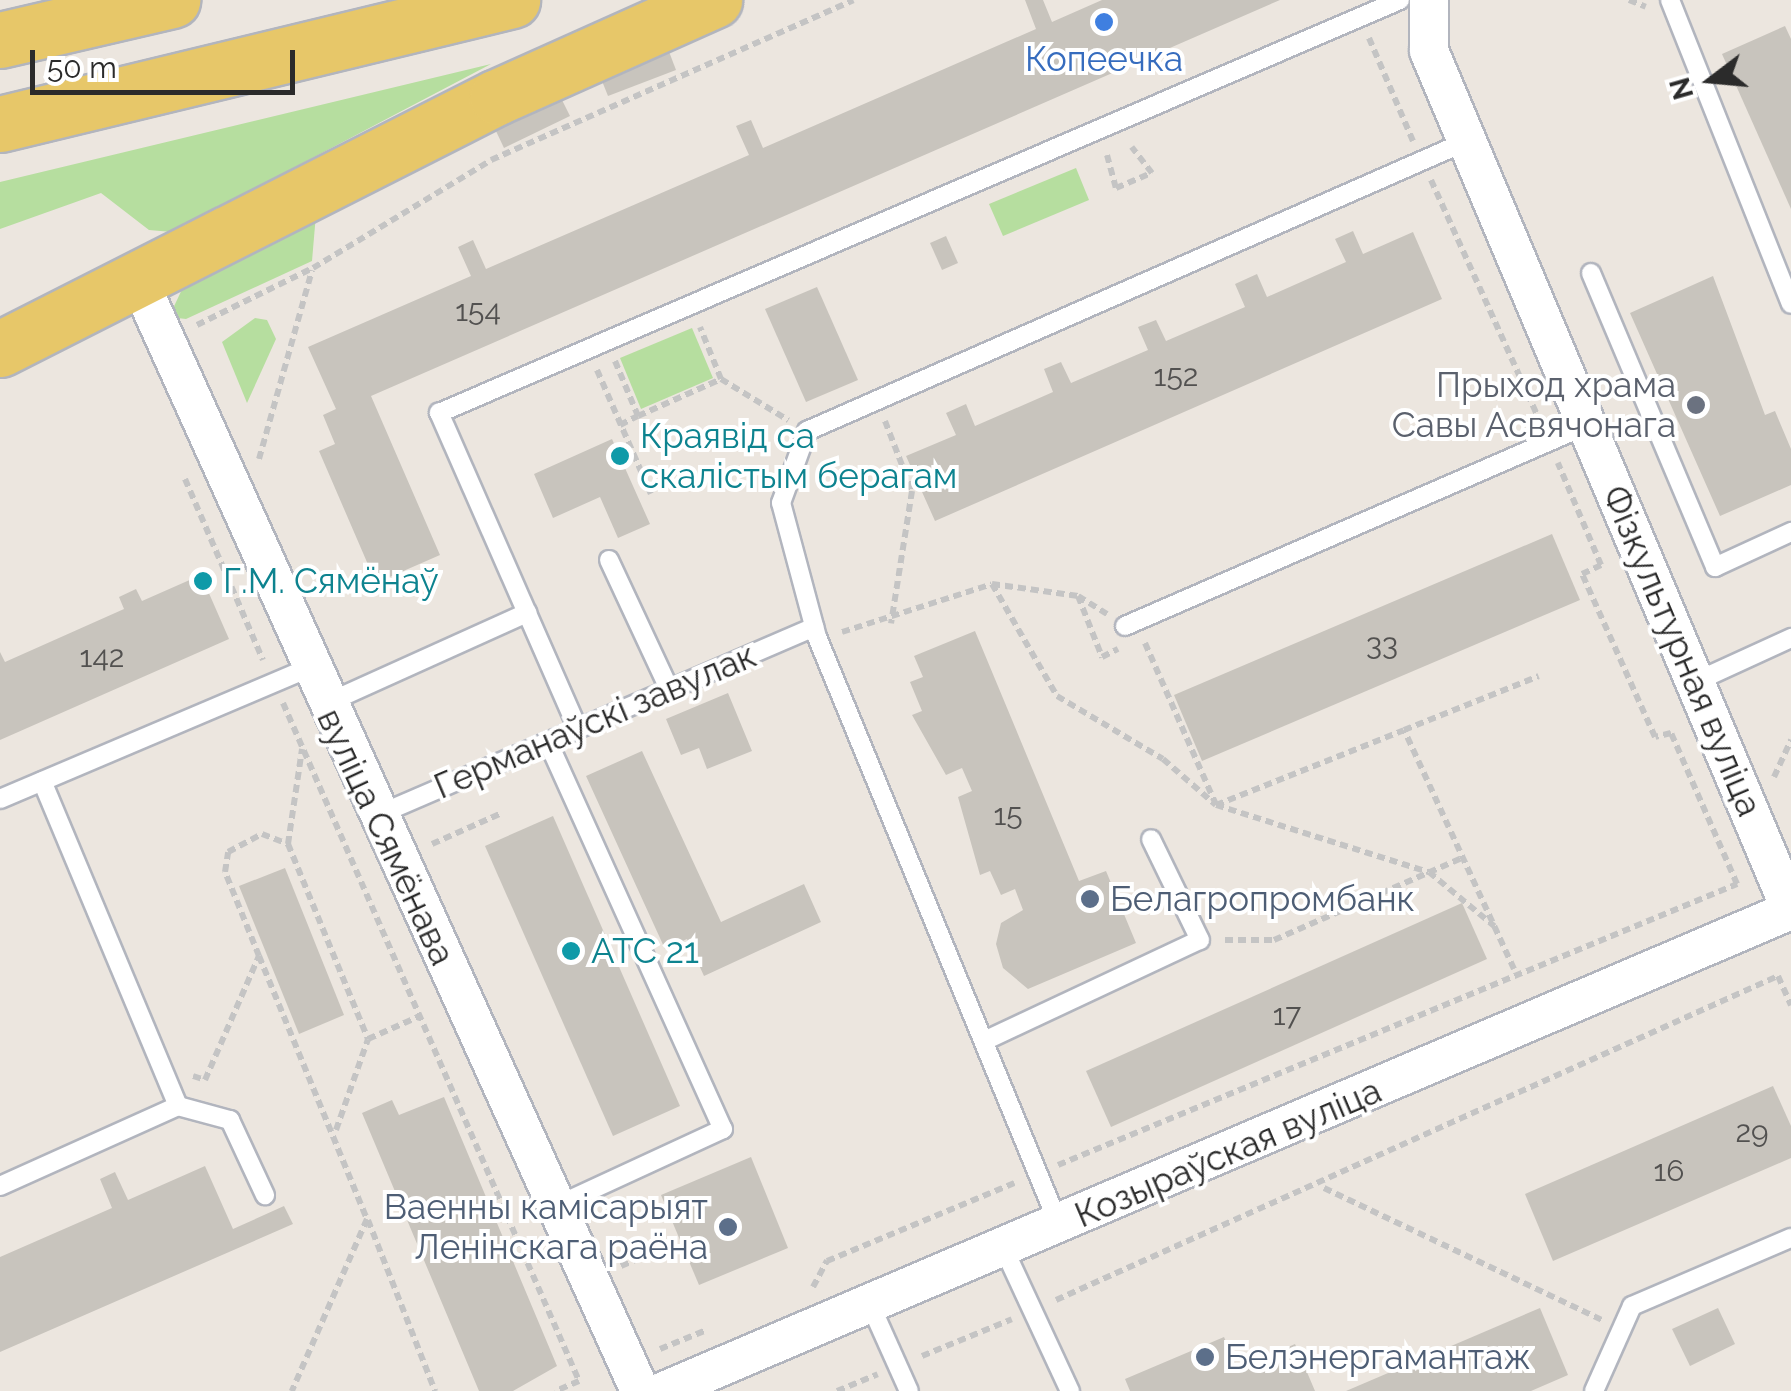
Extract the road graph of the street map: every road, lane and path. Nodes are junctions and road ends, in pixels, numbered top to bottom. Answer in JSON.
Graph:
{"nodes":[{"id":1,"x":172,"y":0,"type":"edge"},
{"id":2,"x":512,"y":0,"type":"edge"},
{"id":3,"x":714,"y":0,"type":"edge"},
{"id":4,"x":854,"y":0,"type":"edge"},
{"id":5,"x":1400,"y":0,"type":"edge"},
{"id":6,"x":1429,"y":0,"type":"edge"},
{"id":7,"x":1670,"y":0,"type":"edge"},
{"id":8,"x":0,"y":40,"type":"edge"},
{"id":9,"x":0,"y":124,"type":"edge"},
{"id":10,"x":1098,"y":136,"type":"junction"},
{"id":11,"x":1467,"y":141,"type":"junction"},
{"id":12,"x":1108,"y":157,"type":"junction"},
{"id":13,"x":313,"y":268,"type":"junction"},
{"id":14,"x":1591,"y":273,"type":"dead end"},
{"id":15,"x":138,"y":279,"type":"junction"},
{"id":16,"x":1791,"y":304,"type":"edge"},
{"id":17,"x":692,"y":307,"type":"junction"},
{"id":18,"x":196,"y":326,"type":"dead end"},
{"id":19,"x":607,"y":343,"type":"junction"},
{"id":20,"x":0,"y":349,"type":"edge"},
{"id":21,"x":588,"y":350,"type":"junction"},
{"id":22,"x":721,"y":379,"type":"junction"},
{"id":23,"x":900,"y":404,"type":"dead end"},
{"id":24,"x":638,"y":416,"type":"junction"},
{"id":25,"x":620,"y":424,"type":"junction"},
{"id":26,"x":1586,"y":425,"type":"junction"},
{"id":27,"x":806,"y":431,"type":"junction"},
{"id":28,"x":260,"y":459,"type":"dead end"},
{"id":29,"x":177,"y":462,"type":"dead end"},
{"id":30,"x":650,"y":494,"type":"dead end"},
{"id":31,"x":1791,"y":532,"type":"edge"},
{"id":32,"x":609,"y":560,"type":"dead end"},
{"id":33,"x":992,"y":584,"type":"junction"},
{"id":34,"x":1078,"y":596,"type":"dead end"},
{"id":35,"x":526,"y":613,"type":"junction"},
{"id":36,"x":891,"y":623,"type":"junction"},
{"id":37,"x":1124,"y":626,"type":"dead end"},
{"id":38,"x":815,"y":632,"type":"junction"},
{"id":39,"x":1143,"y":638,"type":"dead end"},
{"id":40,"x":1791,"y":638,"type":"edge"},
{"id":41,"x":290,"y":676,"type":"junction"},
{"id":42,"x":1540,"y":676,"type":"dead end"},
{"id":43,"x":1694,"y":682,"type":"junction"},
{"id":44,"x":670,"y":690,"type":"junction"},
{"id":45,"x":324,"y":704,"type":"junction"},
{"id":46,"x":578,"y":729,"type":"junction"},
{"id":47,"x":1404,"y":730,"type":"junction"},
{"id":48,"x":1791,"y":740,"type":"edge"},
{"id":49,"x":548,"y":742,"type":"junction"},
{"id":50,"x":302,"y":748,"type":"junction"},
{"id":51,"x":1774,"y":778,"type":"dead end"},
{"id":52,"x":42,"y":781,"type":"junction"},
{"id":53,"x":0,"y":799,"type":"edge"},
{"id":54,"x":1216,"y":805,"type":"junction"},
{"id":55,"x":502,"y":813,"type":"dead end"},
{"id":56,"x":377,"y":815,"type":"junction"},
{"id":57,"x":1151,"y":839,"type":"dead end"},
{"id":58,"x":288,"y":844,"type":"junction"},
{"id":59,"x":431,"y":844,"type":"dead end"},
{"id":60,"x":1462,"y":858,"type":"junction"},
{"id":61,"x":1429,"y":872,"type":"junction"},
{"id":62,"x":1737,"y":884,"type":"dead end"},
{"id":63,"x":1791,"y":910,"type":"edge"},
{"id":64,"x":1494,"y":926,"type":"junction"},
{"id":65,"x":1200,"y":940,"type":"junction"},
{"id":66,"x":259,"y":956,"type":"junction"},
{"id":67,"x":1514,"y":969,"type":"junction"},
{"id":68,"x":1791,"y":1005,"type":"edge"},
{"id":69,"x":420,"y":1016,"type":"junction"},
{"id":70,"x":368,"y":1039,"type":"junction"},
{"id":71,"x":984,"y":1041,"type":"junction"},
{"id":72,"x":205,"y":1080,"type":"dead end"},
{"id":73,"x":178,"y":1106,"type":"junction"},
{"id":74,"x":335,"y":1132,"type":"junction"},
{"id":75,"x":1038,"y":1173,"type":"junction"},
{"id":76,"x":0,"y":1186,"type":"edge"},
{"id":77,"x":1323,"y":1188,"type":"junction"},
{"id":78,"x":264,"y":1194,"type":"dead end"},
{"id":79,"x":556,"y":1206,"type":"junction"},
{"id":80,"x":367,"y":1219,"type":"junction"},
{"id":81,"x":1059,"y":1226,"type":"junction"},
{"id":82,"x":1791,"y":1238,"type":"edge"},
{"id":83,"x":680,"y":1241,"type":"dead end"},
{"id":84,"x":1004,"y":1249,"type":"junction"},
{"id":85,"x":620,"y":1266,"type":"dead end"},
{"id":86,"x":797,"y":1293,"type":"dead end"},
{"id":87,"x":870,"y":1304,"type":"junction"},
{"id":88,"x":1031,"y":1311,"type":"junction"},
{"id":89,"x":714,"y":1326,"type":"dead end"},
{"id":90,"x":1618,"y":1327,"type":"junction"},
{"id":91,"x":681,"y":1340,"type":"dead end"},
{"id":92,"x":898,"y":1366,"type":"junction"},
{"id":93,"x":292,"y":1391,"type":"edge"},
{"id":94,"x":435,"y":1391,"type":"edge"},
{"id":95,"x":556,"y":1391,"type":"edge"},
{"id":96,"x":640,"y":1391,"type":"edge"},
{"id":97,"x":664,"y":1391,"type":"edge"},
{"id":98,"x":838,"y":1391,"type":"edge"},
{"id":99,"x":909,"y":1391,"type":"edge"},
{"id":100,"x":1070,"y":1391,"type":"edge"},
{"id":101,"x":1594,"y":1391,"type":"edge"}],
"edges":[{"from":1,"to":8,"type":"main road"},
{"from":2,"to":9,"type":"main road"},
{"from":3,"to":15,"type":"main road"},
{"from":4,"to":13,"type":"path"},
{"from":5,"to":10,"type":"lane"},
{"from":6,"to":11,"type":"street","name":"Фізкультурная вуліца"},
{"from":7,"to":16,"type":"lane"},
{"from":10,"to":12,"type":"path"},
{"from":10,"to":17,"type":"lane"},
{"from":11,"to":26,"type":"street","name":"Фізкультурная вуліца"},
{"from":11,"to":27,"type":"lane"},
{"from":12,"to":12,"type":"path"},
{"from":13,"to":18,"type":"path"},
{"from":13,"to":28,"type":"path"},
{"from":14,"to":31,"type":"lane"},
{"from":15,"to":20,"type":"main road"},
{"from":15,"to":41,"type":"street","name":"вуліца Сямёнава"},
{"from":17,"to":19,"type":"lane"},
{"from":17,"to":22,"type":"path"},
{"from":19,"to":21,"type":"lane"},
{"from":19,"to":24,"type":"path"},
{"from":21,"to":25,"type":"path"},
{"from":21,"to":35,"type":"lane"},
{"from":22,"to":24,"type":"path"},
{"from":22,"to":27,"type":"path"},
{"from":23,"to":36,"type":"path"},
{"from":24,"to":25,"type":"path"},
{"from":25,"to":30,"type":"path"},
{"from":26,"to":37,"type":"lane"},
{"from":26,"to":43,"type":"street","name":"Фізкультурная вуліца"},
{"from":27,"to":38,"type":"lane"},
{"from":29,"to":41,"type":"path"},
{"from":32,"to":44,"type":"lane"},
{"from":33,"to":34,"type":"path"},
{"from":33,"to":36,"type":"path"},
{"from":33,"to":54,"type":"path"},
{"from":35,"to":45,"type":"lane"},
{"from":35,"to":46,"type":"lane"},
{"from":36,"to":38,"type":"path"},
{"from":38,"to":44,"type":"lane","name":"Германаўскі завулак"},
{"from":38,"to":71,"type":"lane"},
{"from":39,"to":54,"type":"path"},
{"from":40,"to":43,"type":"lane"},
{"from":41,"to":45,"type":"street","name":"вуліца Сямёнава"},
{"from":41,"to":50,"type":"path"},
{"from":41,"to":52,"type":"lane"},
{"from":42,"to":47,"type":"path"},
{"from":43,"to":63,"type":"street","name":"Фізкультурная вуліца"},
{"from":44,"to":46,"type":"lane","name":"Германаўскі завулак"},
{"from":45,"to":56,"type":"street","name":"вуліца Сямёнава"},
{"from":46,"to":49,"type":"lane","name":"Германаўскі завулак"},
{"from":47,"to":54,"type":"path"},
{"from":47,"to":60,"type":"path"},
{"from":48,"to":51,"type":"path"},
{"from":49,"to":56,"type":"lane","name":"Германаўскі завулак"},
{"from":49,"to":79,"type":"lane"},
{"from":50,"to":58,"type":"path"},
{"from":50,"to":69,"type":"path"},
{"from":52,"to":53,"type":"lane"},
{"from":52,"to":73,"type":"lane"},
{"from":54,"to":61,"type":"path"},
{"from":55,"to":59,"type":"path"},
{"from":56,"to":79,"type":"street","name":"вуліца Сямёнава"},
{"from":57,"to":65,"type":"lane"},
{"from":58,"to":66,"type":"path"},
{"from":58,"to":70,"type":"path"},
{"from":60,"to":61,"type":"path"},
{"from":60,"to":64,"type":"path"},
{"from":61,"to":64,"type":"path"},
{"from":61,"to":65,"type":"path"},
{"from":62,"to":67,"type":"path"},
{"from":63,"to":81,"type":"street","name":"Козыраўская вуліца"},
{"from":64,"to":67,"type":"path"},
{"from":65,"to":71,"type":"lane"},
{"from":66,"to":72,"type":"path"},
{"from":66,"to":74,"type":"path"},
{"from":67,"to":75,"type":"path"},
{"from":68,"to":77,"type":"path"},
{"from":69,"to":70,"type":"path"},
{"from":69,"to":95,"type":"path"},
{"from":70,"to":74,"type":"path"},
{"from":71,"to":75,"type":"lane"},
{"from":73,"to":76,"type":"lane"},
{"from":73,"to":78,"type":"lane"},
{"from":74,"to":80,"type":"path"},
{"from":75,"to":81,"type":"lane"},
{"from":75,"to":86,"type":"path"},
{"from":77,"to":88,"type":"path"},
{"from":77,"to":90,"type":"path"},
{"from":79,"to":96,"type":"street","name":"вуліца Сямёнава"},
{"from":80,"to":93,"type":"path"},
{"from":80,"to":94,"type":"path"},
{"from":81,"to":84,"type":"street","name":"Козыраўская вуліца"},
{"from":82,"to":90,"type":"lane"},
{"from":83,"to":85,"type":"path"},
{"from":84,"to":87,"type":"street","name":"Козыраўская вуліца"},
{"from":84,"to":88,"type":"lane"},
{"from":87,"to":92,"type":"lane"},
{"from":87,"to":97,"type":"street","name":"Козыраўская вуліца"},
{"from":88,"to":92,"type":"path"},
{"from":88,"to":100,"type":"lane"},
{"from":89,"to":91,"type":"path"},
{"from":90,"to":101,"type":"lane"},
{"from":92,"to":98,"type":"path"},
{"from":92,"to":99,"type":"lane"}]}
